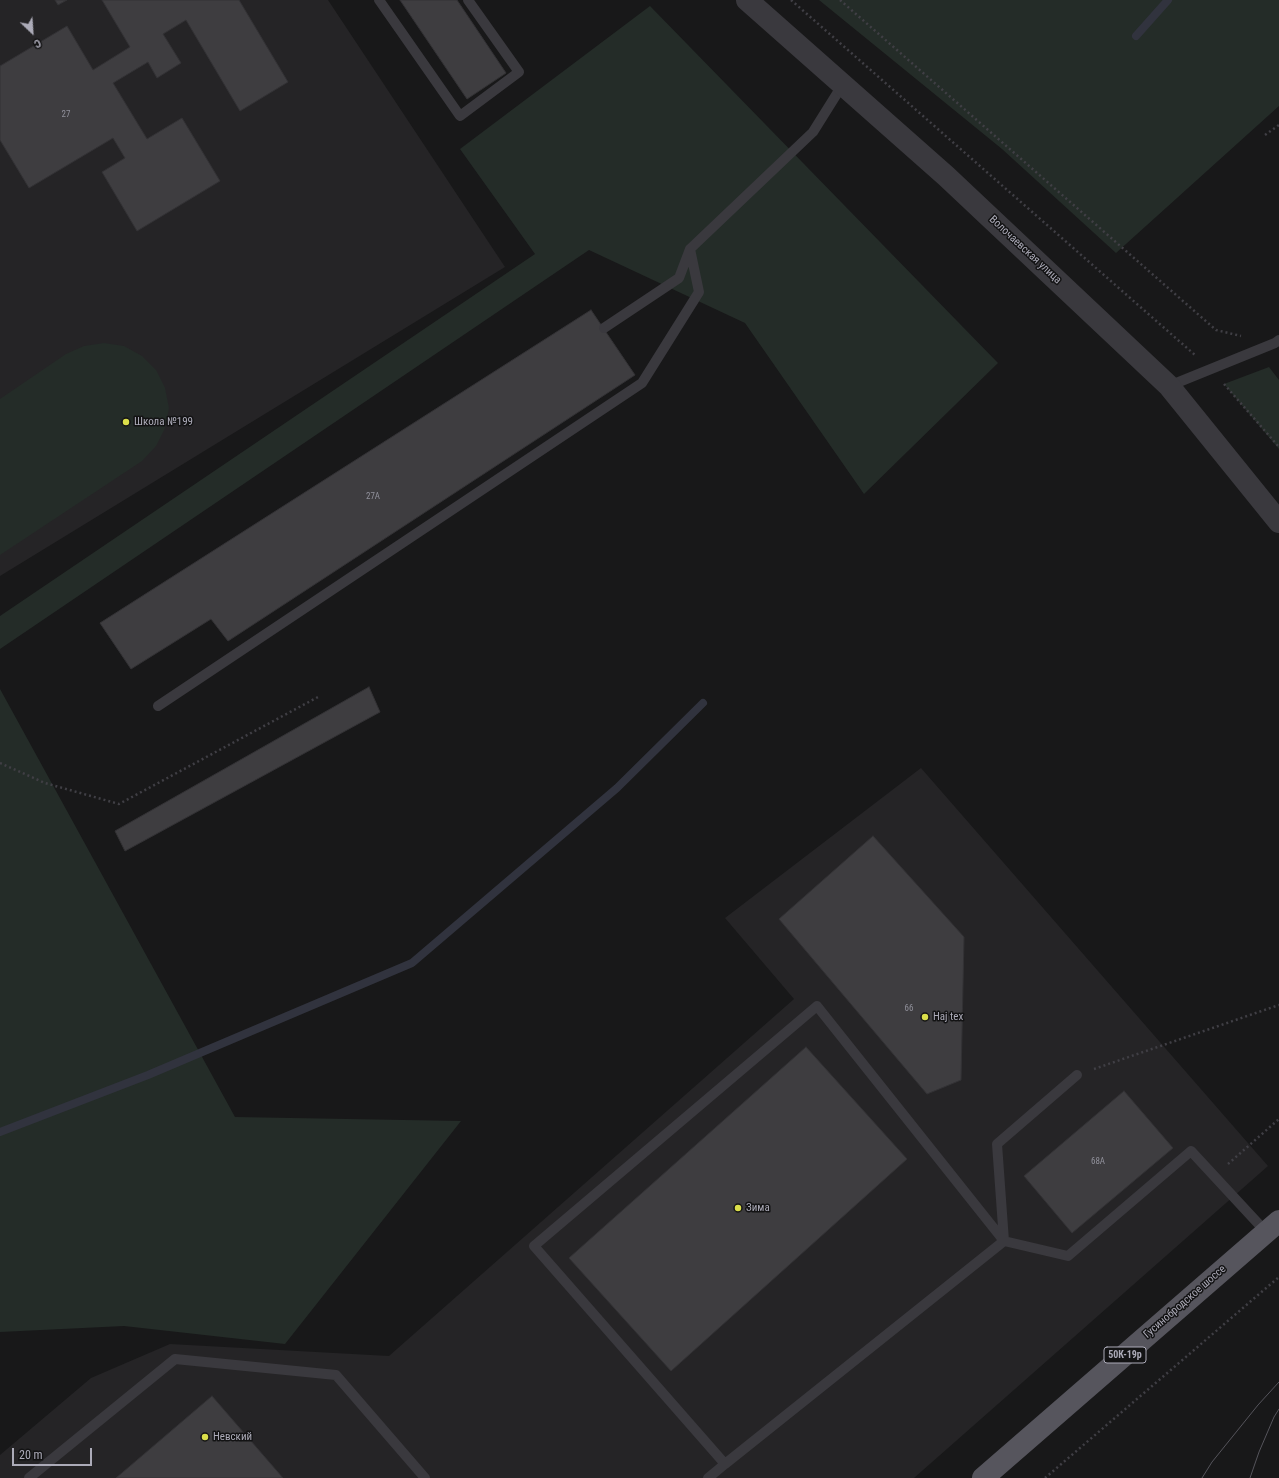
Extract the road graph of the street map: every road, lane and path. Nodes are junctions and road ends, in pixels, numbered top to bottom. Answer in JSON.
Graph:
{"nodes":[{"id":1,"x":379,"y":0,"type":"edge"},
{"id":2,"x":468,"y":0,"type":"edge"},
{"id":3,"x":747,"y":0,"type":"edge"},
{"id":4,"x":791,"y":0,"type":"edge"},
{"id":5,"x":840,"y":0,"type":"edge"},
{"id":6,"x":843,"y":84,"type":"junction"},
{"id":7,"x":1279,"y":125,"type":"edge"},
{"id":8,"x":1265,"y":135,"type":"dead end"},
{"id":9,"x":690,"y":250,"type":"junction"},
{"id":10,"x":604,"y":328,"type":"dead end"},
{"id":11,"x":1278,"y":344,"type":"edge"},
{"id":12,"x":1211,"y":369,"type":"junction"},
{"id":13,"x":1169,"y":386,"type":"junction"},
{"id":14,"x":1279,"y":447,"type":"edge"},
{"id":15,"x":1279,"y":522,"type":"edge"},
{"id":16,"x":318,"y":697,"type":"dead end"},
{"id":17,"x":158,"y":706,"type":"dead end"},
{"id":18,"x":0,"y":763,"type":"edge"},
{"id":19,"x":1279,"y":1005,"type":"edge"},
{"id":20,"x":1077,"y":1075,"type":"joint"},
{"id":21,"x":1279,"y":1119,"type":"edge"},
{"id":22,"x":1215,"y":1176,"type":"junction"},
{"id":23,"x":1273,"y":1226,"type":"edge"},
{"id":24,"x":1004,"y":1241,"type":"junction"},
{"id":25,"x":1279,"y":1277,"type":"edge"},
{"id":26,"x":725,"y":1464,"type":"junction"},
{"id":27,"x":29,"y":1478,"type":"edge"},
{"id":28,"x":425,"y":1478,"type":"edge"},
{"id":29,"x":708,"y":1478,"type":"edge"},
{"id":30,"x":983,"y":1478,"type":"edge"},
{"id":31,"x":1045,"y":1478,"type":"edge"}],
"edges":[{"from":1,"to":2,"type":"lane"},
{"from":3,"to":6,"type":"street","name":"Волочаевская улица"},
{"from":4,"to":12,"type":"path"},
{"from":5,"to":11,"type":"path"},
{"from":6,"to":9,"type":"lane"},
{"from":6,"to":13,"type":"street","name":"Волочаевская улица"},
{"from":7,"to":8,"type":"path"},
{"from":9,"to":10,"type":"lane"},
{"from":9,"to":17,"type":"lane"},
{"from":11,"to":12,"type":"lane"},
{"from":12,"to":13,"type":"lane"},
{"from":12,"to":14,"type":"path"},
{"from":13,"to":15,"type":"street","name":"Волочаевская улица"},
{"from":16,"to":18,"type":"path"},
{"from":19,"to":20,"type":"path"},
{"from":20,"to":24,"type":"lane"},
{"from":21,"to":22,"type":"path"},
{"from":22,"to":23,"type":"lane"},
{"from":22,"to":24,"type":"lane"},
{"from":23,"to":30,"type":"main road","name":"Гусинобродское шоссе","number":"50К-19р"},
{"from":24,"to":26,"type":"lane"},
{"from":24,"to":26,"type":"lane"},
{"from":25,"to":31,"type":"path"},
{"from":26,"to":29,"type":"lane"},
{"from":27,"to":28,"type":"lane"}]}
